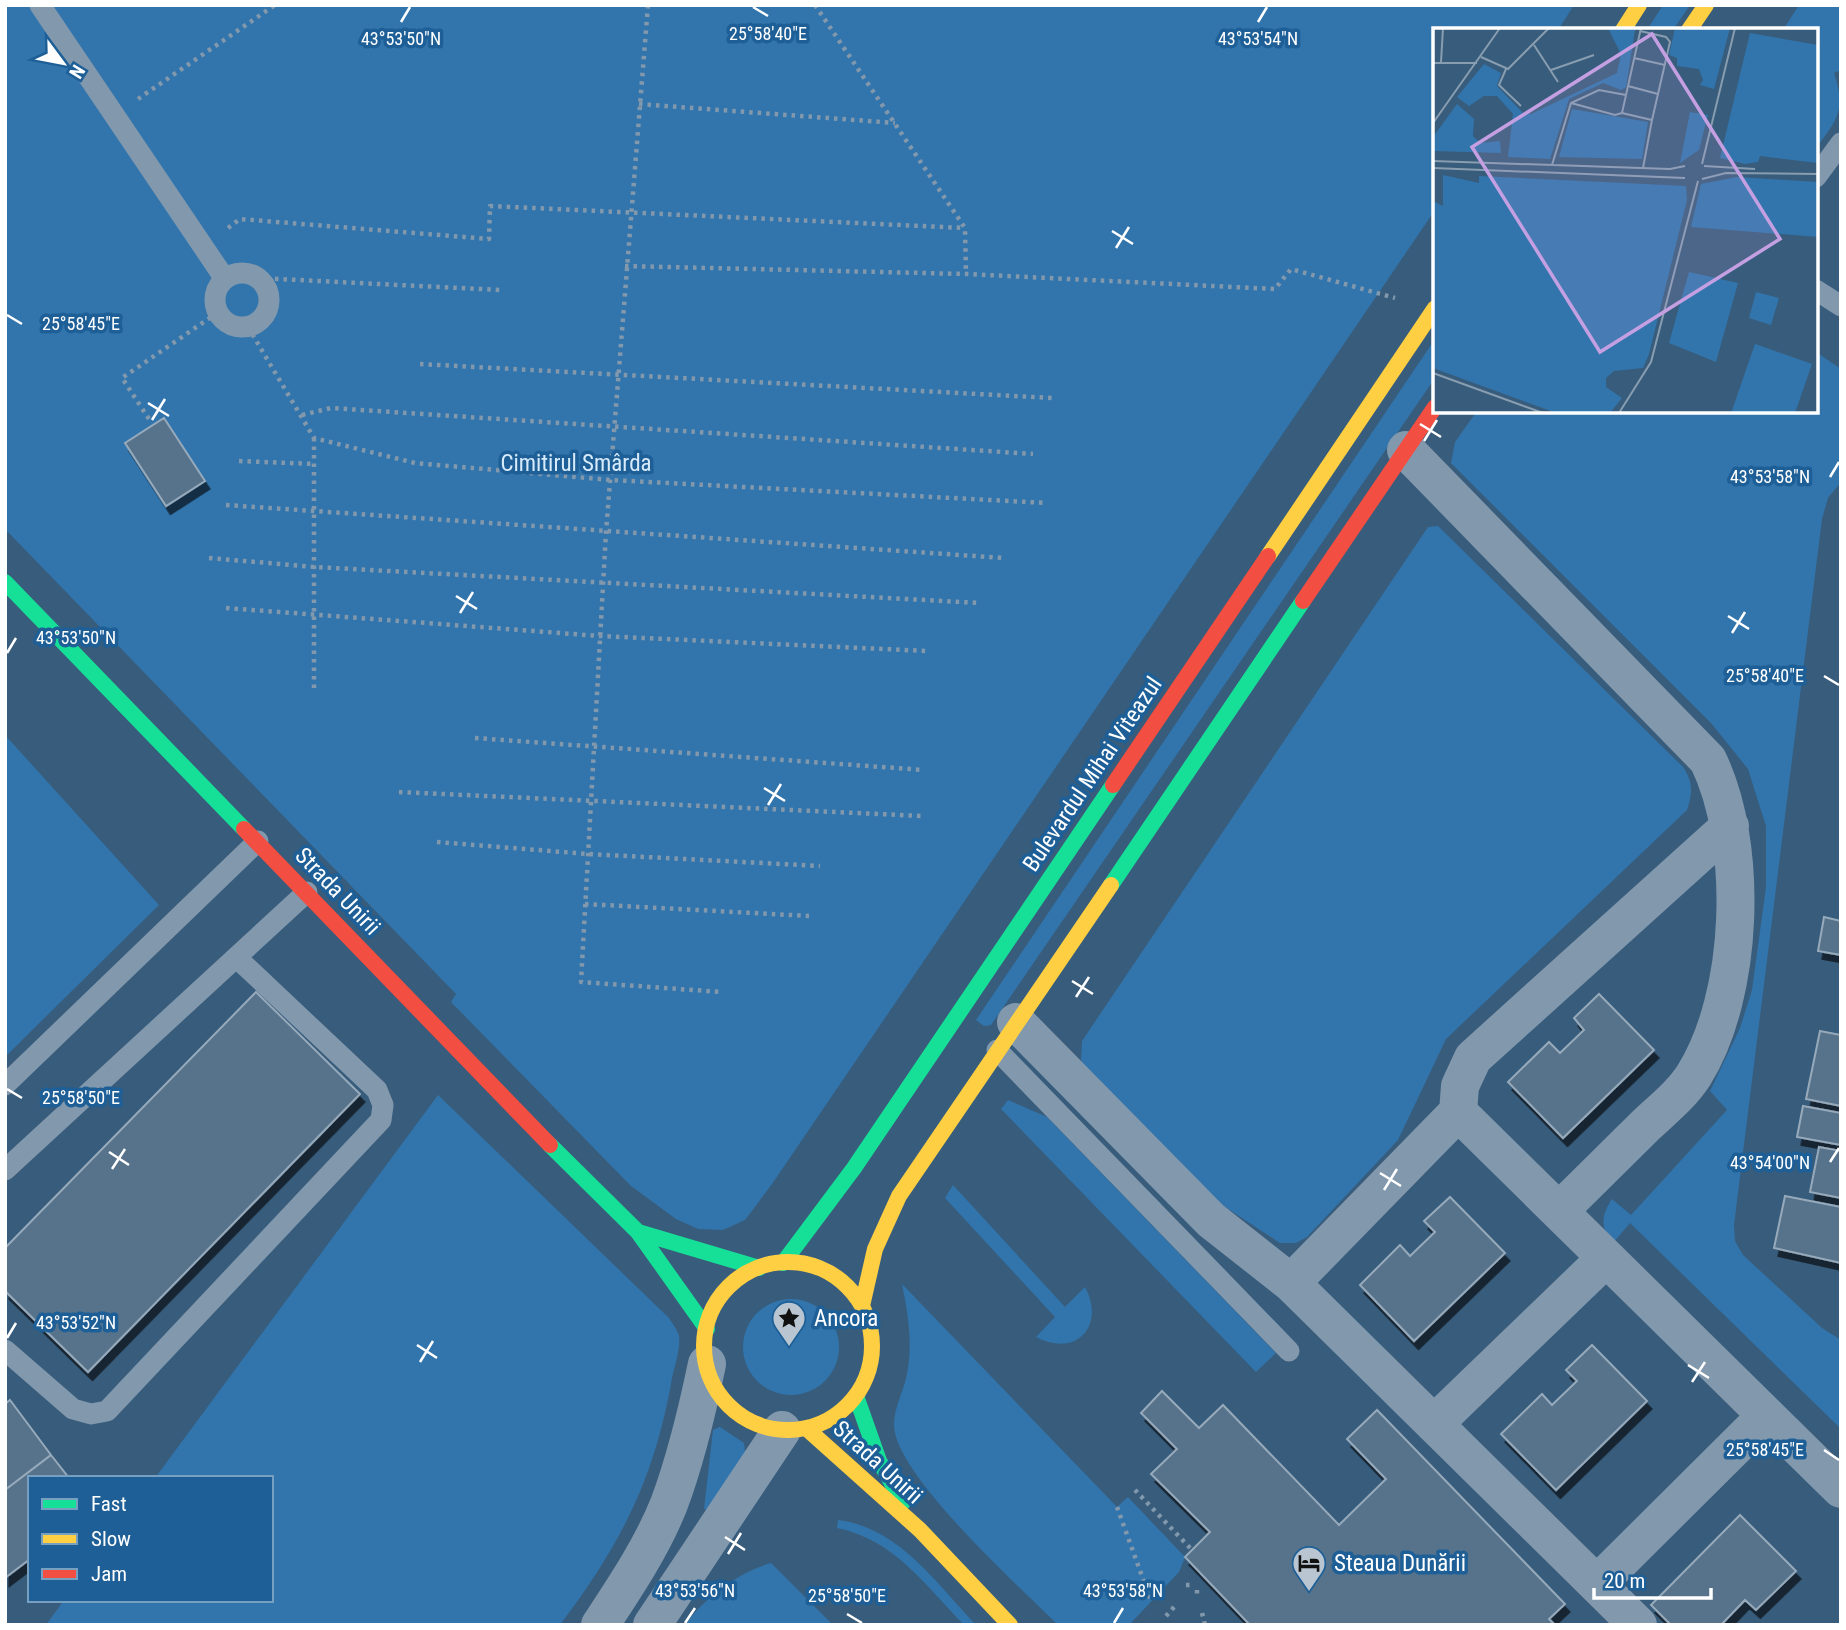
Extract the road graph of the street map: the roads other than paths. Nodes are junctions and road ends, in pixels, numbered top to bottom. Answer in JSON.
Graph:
{"nodes":[{"id":1,"x":40,"y":5,"type":"edge"},
{"id":2,"x":1639,"y":5,"type":"edge"},
{"id":3,"x":1706,"y":5,"type":"edge"},
{"id":4,"x":1624,"y":28,"type":"edge"},
{"id":5,"x":1690,"y":28,"type":"edge"},
{"id":6,"x":1841,"y":142,"type":"edge"},
{"id":7,"x":1818,"y":174,"type":"edge"},
{"id":8,"x":225,"y":279,"type":"junction"},
{"id":9,"x":1818,"y":291,"type":"edge"},
{"id":10,"x":1841,"y":306,"type":"edge"},
{"id":11,"x":1433,"y":311,"type":"edge"},
{"id":12,"x":1433,"y":410,"type":"edge"},
{"id":13,"x":1406,"y":450,"type":"junction"},
{"id":14,"x":5,"y":582,"type":"edge"},
{"id":15,"x":1730,"y":826,"type":"junction"},
{"id":16,"x":258,"y":841,"type":"junction"},
{"id":17,"x":307,"y":892,"type":"junction"},
{"id":18,"x":237,"y":958,"type":"junction"},
{"id":19,"x":1006,"y":1036,"type":"junction"},
{"id":20,"x":5,"y":1084,"type":"edge"},
{"id":21,"x":1458,"y":1112,"type":"junction"},
{"id":22,"x":5,"y":1170,"type":"edge"},
{"id":23,"x":1559,"y":1211,"type":"junction"},
{"id":24,"x":638,"y":1232,"type":"junction"},
{"id":25,"x":1606,"y":1258,"type":"junction"},
{"id":26,"x":783,"y":1263,"type":"junction"},
{"id":27,"x":760,"y":1268,"type":"junction"},
{"id":28,"x":1291,"y":1283,"type":"junction"},
{"id":29,"x":862,"y":1306,"type":"junction"},
{"id":30,"x":707,"y":1346,"type":"junction"},
{"id":31,"x":5,"y":1350,"type":"edge"},
{"id":32,"x":1289,"y":1351,"type":"dead end"},
{"id":33,"x":856,"y":1396,"type":"junction"},
{"id":34,"x":1766,"y":1416,"type":"junction"},
{"id":35,"x":1434,"y":1424,"type":"junction"},
{"id":36,"x":794,"y":1429,"type":"junction"},
{"id":37,"x":1841,"y":1489,"type":"edge"},
{"id":38,"x":920,"y":1530,"type":"junction"},
{"id":39,"x":1597,"y":1584,"type":"junction"},
{"id":40,"x":600,"y":1625,"type":"edge"},
{"id":41,"x":652,"y":1625,"type":"edge"},
{"id":42,"x":1010,"y":1625,"type":"edge"},
{"id":43,"x":1638,"y":1625,"type":"edge"}],
"edges":[{"from":1,"to":8,"type":"lane"},
{"from":2,"to":4,"type":"main road"},
{"from":3,"to":5,"type":"main road"},
{"from":6,"to":7,"type":"lane"},
{"from":8,"to":8,"type":"lane"},
{"from":9,"to":10,"type":"lane"},
{"from":11,"to":26,"type":"main road","name":"Bulevardul Mihai Viteazul"},
{"from":12,"to":13,"type":"main road"},
{"from":13,"to":15,"type":"street"},
{"from":13,"to":19,"type":"main road"},
{"from":14,"to":16,"type":"main road","name":"Strada Unirii"},
{"from":15,"to":21,"type":"street"},
{"from":15,"to":23,"type":"street"},
{"from":16,"to":17,"type":"main road","name":"Strada Unirii"},
{"from":16,"to":20,"type":"lane"},
{"from":17,"to":18,"type":"lane"},
{"from":17,"to":24,"type":"main road","name":"Strada Unirii"},
{"from":18,"to":22,"type":"lane"},
{"from":18,"to":31,"type":"lane"},
{"from":19,"to":28,"type":"street"},
{"from":19,"to":29,"type":"main road"},
{"from":19,"to":32,"type":"lane"},
{"from":21,"to":23,"type":"street"},
{"from":21,"to":28,"type":"street"},
{"from":23,"to":25,"type":"street"},
{"from":24,"to":27,"type":"main road","name":"Strada Unirii"},
{"from":24,"to":30,"type":"main road","name":"Strada Unirii"},
{"from":25,"to":34,"type":"street"},
{"from":25,"to":35,"type":"street"},
{"from":26,"to":27,"type":"main road"},
{"from":26,"to":29,"type":"main road"},
{"from":27,"to":30,"type":"main road"},
{"from":28,"to":35,"type":"street"},
{"from":29,"to":33,"type":"main road"},
{"from":30,"to":36,"type":"main road"},
{"from":30,"to":40,"type":"street"},
{"from":33,"to":36,"type":"main road"},
{"from":33,"to":38,"type":"main road","name":"Strada Unirii"},
{"from":34,"to":37,"type":"street"},
{"from":34,"to":39,"type":"street"},
{"from":35,"to":39,"type":"street"},
{"from":36,"to":38,"type":"main road","name":"Strada Unirii"},
{"from":36,"to":41,"type":"street"},
{"from":38,"to":42,"type":"main road","name":"Strada Unirii"},
{"from":39,"to":43,"type":"street"}]}
